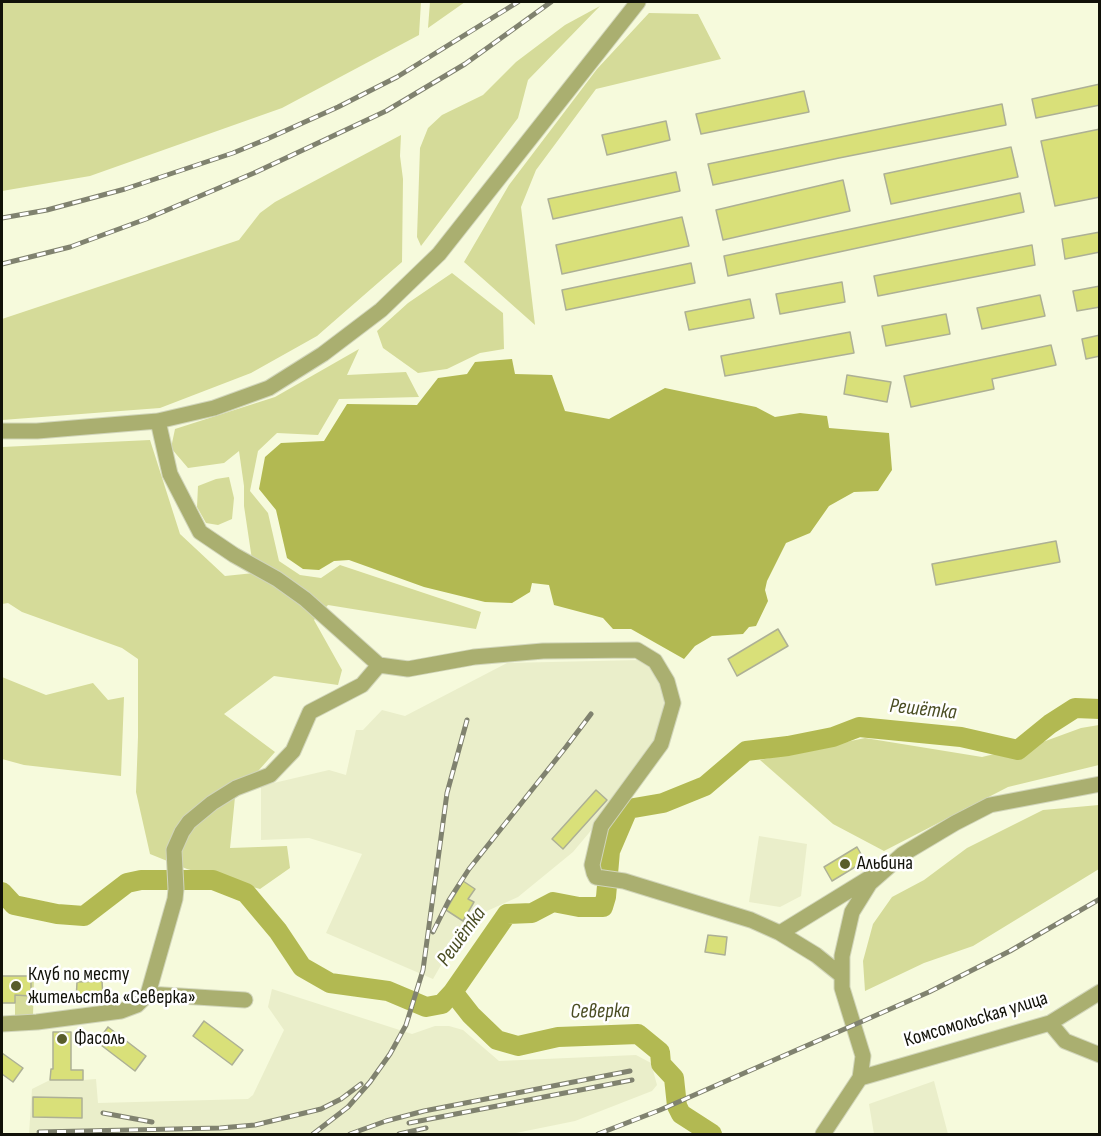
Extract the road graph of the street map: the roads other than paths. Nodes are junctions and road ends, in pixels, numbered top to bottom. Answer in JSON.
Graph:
{"nodes":[{"id":1,"x":638,"y":2,"type":"edge"},
{"id":2,"x":158,"y":421,"type":"junction"},
{"id":3,"x":2,"y":431,"type":"edge"},
{"id":4,"x":379,"y":664,"type":"junction"},
{"id":5,"x":1100,"y":784,"type":"edge"},
{"id":6,"x":886,"y":868,"type":"junction"},
{"id":7,"x":780,"y":933,"type":"junction"},
{"id":8,"x":841,"y":975,"type":"junction"},
{"id":9,"x":1100,"y":992,"type":"edge"},
{"id":10,"x":148,"y":994,"type":"junction"},
{"id":11,"x":245,"y":1000,"type":"dead end"},
{"id":12,"x":1050,"y":1023,"type":"junction"},
{"id":13,"x":2,"y":1024,"type":"edge"},
{"id":14,"x":1100,"y":1055,"type":"edge"},
{"id":15,"x":860,"y":1078,"type":"junction"},
{"id":16,"x":823,"y":1134,"type":"edge"}],
"edges":[{"from":1,"to":2,"type":"street"},
{"from":2,"to":3,"type":"street"},
{"from":2,"to":4,"type":"street"},
{"from":4,"to":7,"type":"street"},
{"from":4,"to":10,"type":"street"},
{"from":5,"to":6,"type":"street"},
{"from":6,"to":7,"type":"street"},
{"from":6,"to":8,"type":"street"},
{"from":7,"to":8,"type":"street"},
{"from":8,"to":15,"type":"street"},
{"from":9,"to":12,"type":"street","name":"Комсомольская улица"},
{"from":10,"to":11,"type":"street"},
{"from":10,"to":13,"type":"street"},
{"from":12,"to":14,"type":"street"},
{"from":12,"to":15,"type":"street","name":"Комсомольская улица"},
{"from":15,"to":16,"type":"street"}]}
